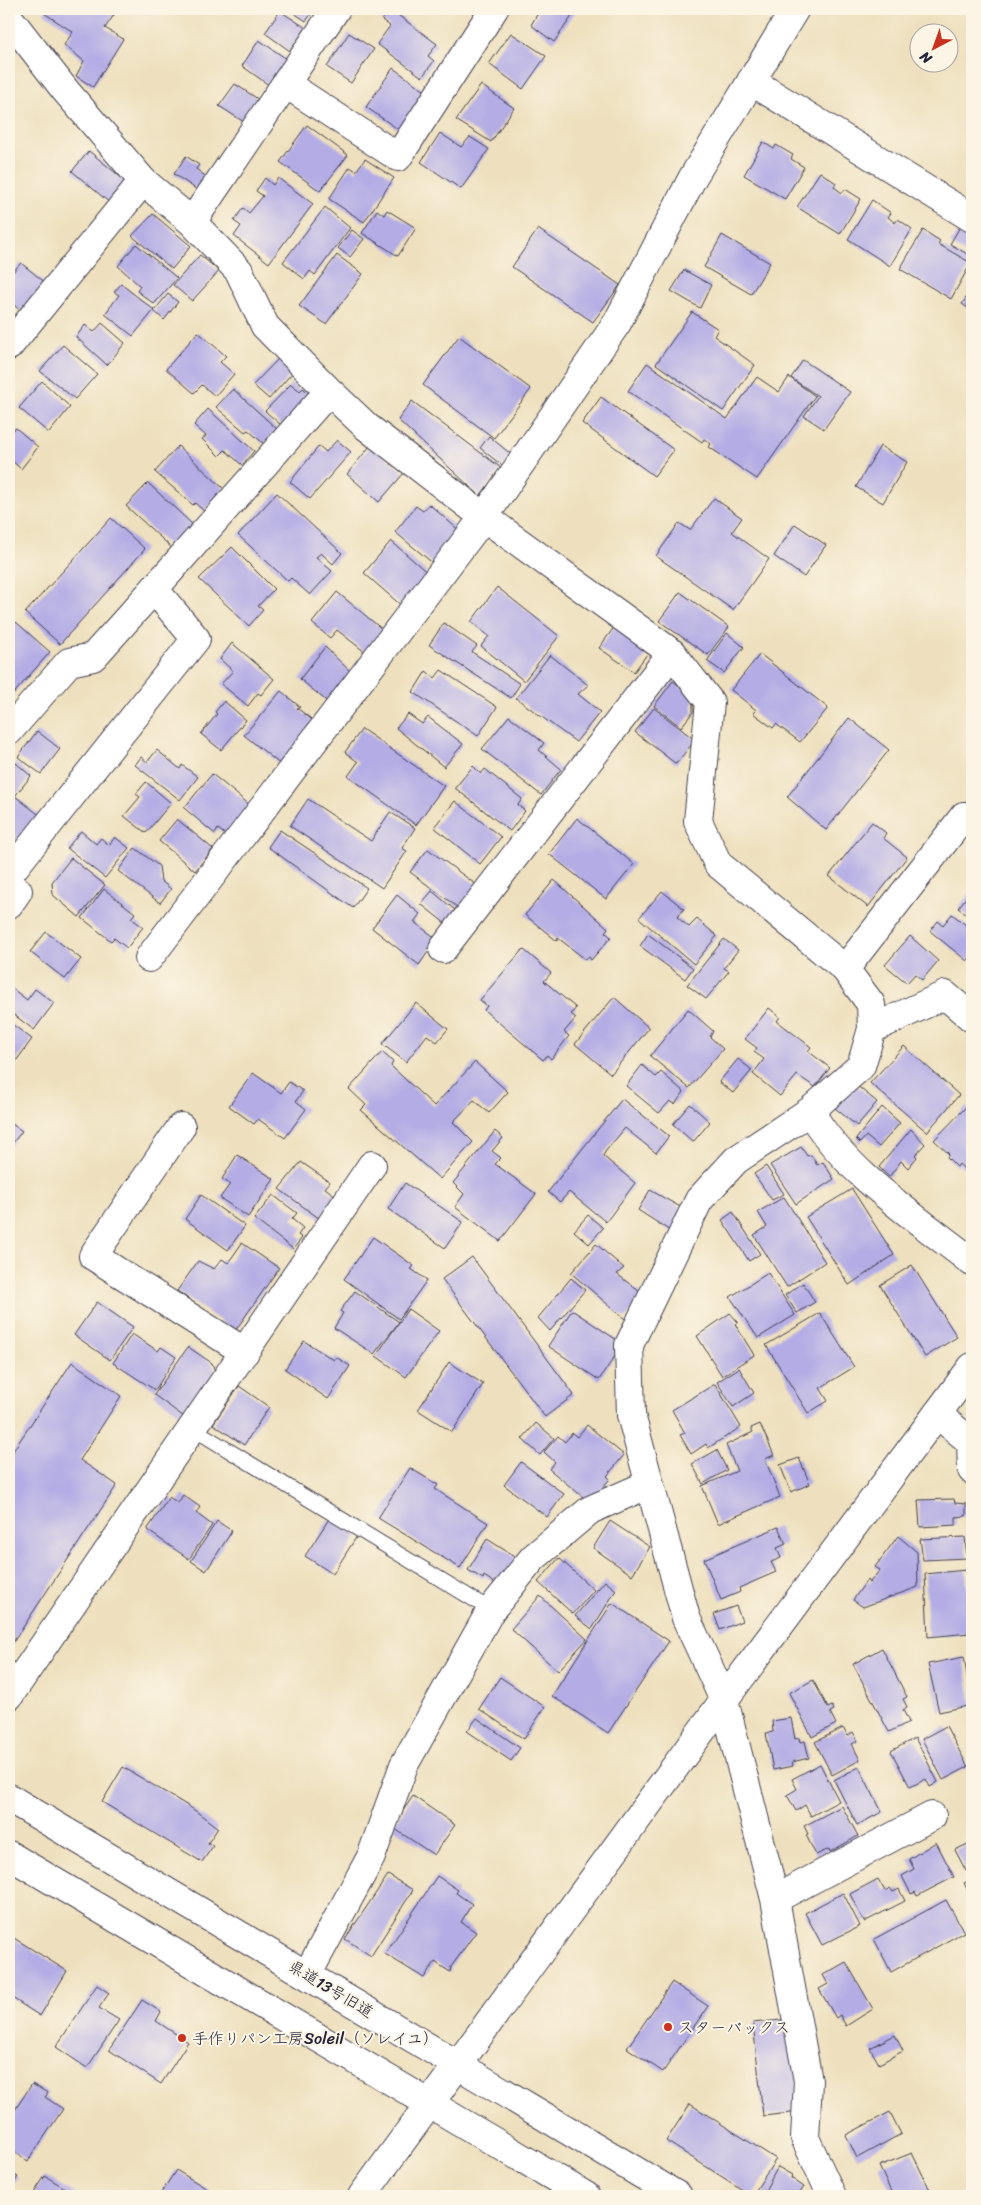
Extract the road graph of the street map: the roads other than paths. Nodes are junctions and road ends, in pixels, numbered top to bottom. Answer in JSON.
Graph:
{"nodes":[{"id":1,"x":336,"y":9,"type":"edge"},
{"id":2,"x":494,"y":9,"type":"edge"},
{"id":3,"x":795,"y":9,"type":"edge"},
{"id":4,"x":9,"y":18,"type":"edge"},
{"id":5,"x":751,"y":81,"type":"junction"},
{"id":6,"x":286,"y":84,"type":"junction"},
{"id":7,"x":143,"y":181,"type":"junction"},
{"id":8,"x":972,"y":218,"type":"edge"},
{"id":9,"x":192,"y":222,"type":"junction"},
{"id":10,"x":9,"y":346,"type":"edge"},
{"id":11,"x":329,"y":391,"type":"junction"},
{"id":12,"x":484,"y":517,"type":"junction"},
{"id":13,"x":154,"y":590,"type":"junction"},
{"id":14,"x":672,"y":653,"type":"junction"},
{"id":15,"x":9,"y":731,"type":"edge"},
{"id":16,"x":964,"y":816,"type":"dead end"},
{"id":17,"x":9,"y":874,"type":"edge"},
{"id":18,"x":9,"y":884,"type":"edge"},
{"id":19,"x":9,"y":904,"type":"edge"},
{"id":20,"x":443,"y":949,"type":"dead end"},
{"id":21,"x":149,"y":958,"type":"dead end"},
{"id":22,"x":845,"y":969,"type":"junction"},
{"id":23,"x":972,"y":1018,"type":"edge"},
{"id":24,"x":872,"y":1030,"type":"junction"},
{"id":25,"x":810,"y":1111,"type":"junction"},
{"id":26,"x":181,"y":1127,"type":"dead end"},
{"id":27,"x":372,"y":1165,"type":"dead end"},
{"id":28,"x":972,"y":1262,"type":"edge"},
{"id":29,"x":245,"y":1352,"type":"junction"},
{"id":30,"x":972,"y":1366,"type":"edge"},
{"id":31,"x":937,"y":1414,"type":"junction"},
{"id":32,"x":192,"y":1428,"type":"junction"},
{"id":33,"x":972,"y":1470,"type":"edge"},
{"id":34,"x":649,"y":1484,"type":"junction"},
{"id":35,"x":491,"y":1610,"type":"junction"},
{"id":36,"x":9,"y":1696,"type":"edge"},
{"id":37,"x":724,"y":1700,"type":"junction"},
{"id":38,"x":9,"y":1798,"type":"edge"},
{"id":39,"x":932,"y":1816,"type":"dead end"},
{"id":40,"x":9,"y":1855,"type":"edge"},
{"id":41,"x":775,"y":1899,"type":"junction"},
{"id":42,"x":307,"y":1975,"type":"junction"},
{"id":43,"x":457,"y":2065,"type":"junction"},
{"id":44,"x":429,"y":2104,"type":"junction"},
{"id":45,"x":362,"y":2196,"type":"edge"},
{"id":46,"x":586,"y":2196,"type":"edge"},
{"id":47,"x":678,"y":2196,"type":"edge"},
{"id":48,"x":832,"y":2196,"type":"edge"}],
"edges":[{"from":1,"to":6,"type":"street"},
{"from":2,"to":6,"type":"street"},
{"from":3,"to":5,"type":"street"},
{"from":4,"to":7,"type":"street"},
{"from":5,"to":8,"type":"street"},
{"from":5,"to":12,"type":"street"},
{"from":6,"to":9,"type":"street"},
{"from":7,"to":9,"type":"street"},
{"from":7,"to":10,"type":"street"},
{"from":9,"to":11,"type":"street"},
{"from":11,"to":12,"type":"street"},
{"from":11,"to":13,"type":"street"},
{"from":12,"to":14,"type":"street"},
{"from":12,"to":21,"type":"street"},
{"from":13,"to":15,"type":"street"},
{"from":13,"to":17,"type":"street"},
{"from":14,"to":20,"type":"street"},
{"from":14,"to":22,"type":"street"},
{"from":16,"to":22,"type":"street"},
{"from":18,"to":19,"type":"street"},
{"from":22,"to":24,"type":"street"},
{"from":23,"to":24,"type":"street"},
{"from":24,"to":25,"type":"street"},
{"from":25,"to":28,"type":"street"},
{"from":25,"to":34,"type":"street"},
{"from":26,"to":29,"type":"street"},
{"from":27,"to":29,"type":"street"},
{"from":29,"to":32,"type":"street"},
{"from":30,"to":31,"type":"street"},
{"from":31,"to":33,"type":"street"},
{"from":31,"to":37,"type":"street"},
{"from":32,"to":35,"type":"lane"},
{"from":32,"to":36,"type":"street"},
{"from":34,"to":35,"type":"street"},
{"from":34,"to":37,"type":"street"},
{"from":35,"to":42,"type":"street"},
{"from":37,"to":41,"type":"street"},
{"from":37,"to":43,"type":"street"},
{"from":38,"to":42,"type":"street","name":"県道13号旧道"},
{"from":39,"to":41,"type":"street"},
{"from":40,"to":44,"type":"street"},
{"from":41,"to":48,"type":"street"},
{"from":42,"to":43,"type":"street","name":"県道13号旧道"},
{"from":43,"to":44,"type":"street"},
{"from":43,"to":47,"type":"street","name":"県道13号旧道"},
{"from":44,"to":45,"type":"street"},
{"from":44,"to":46,"type":"street"}]}
